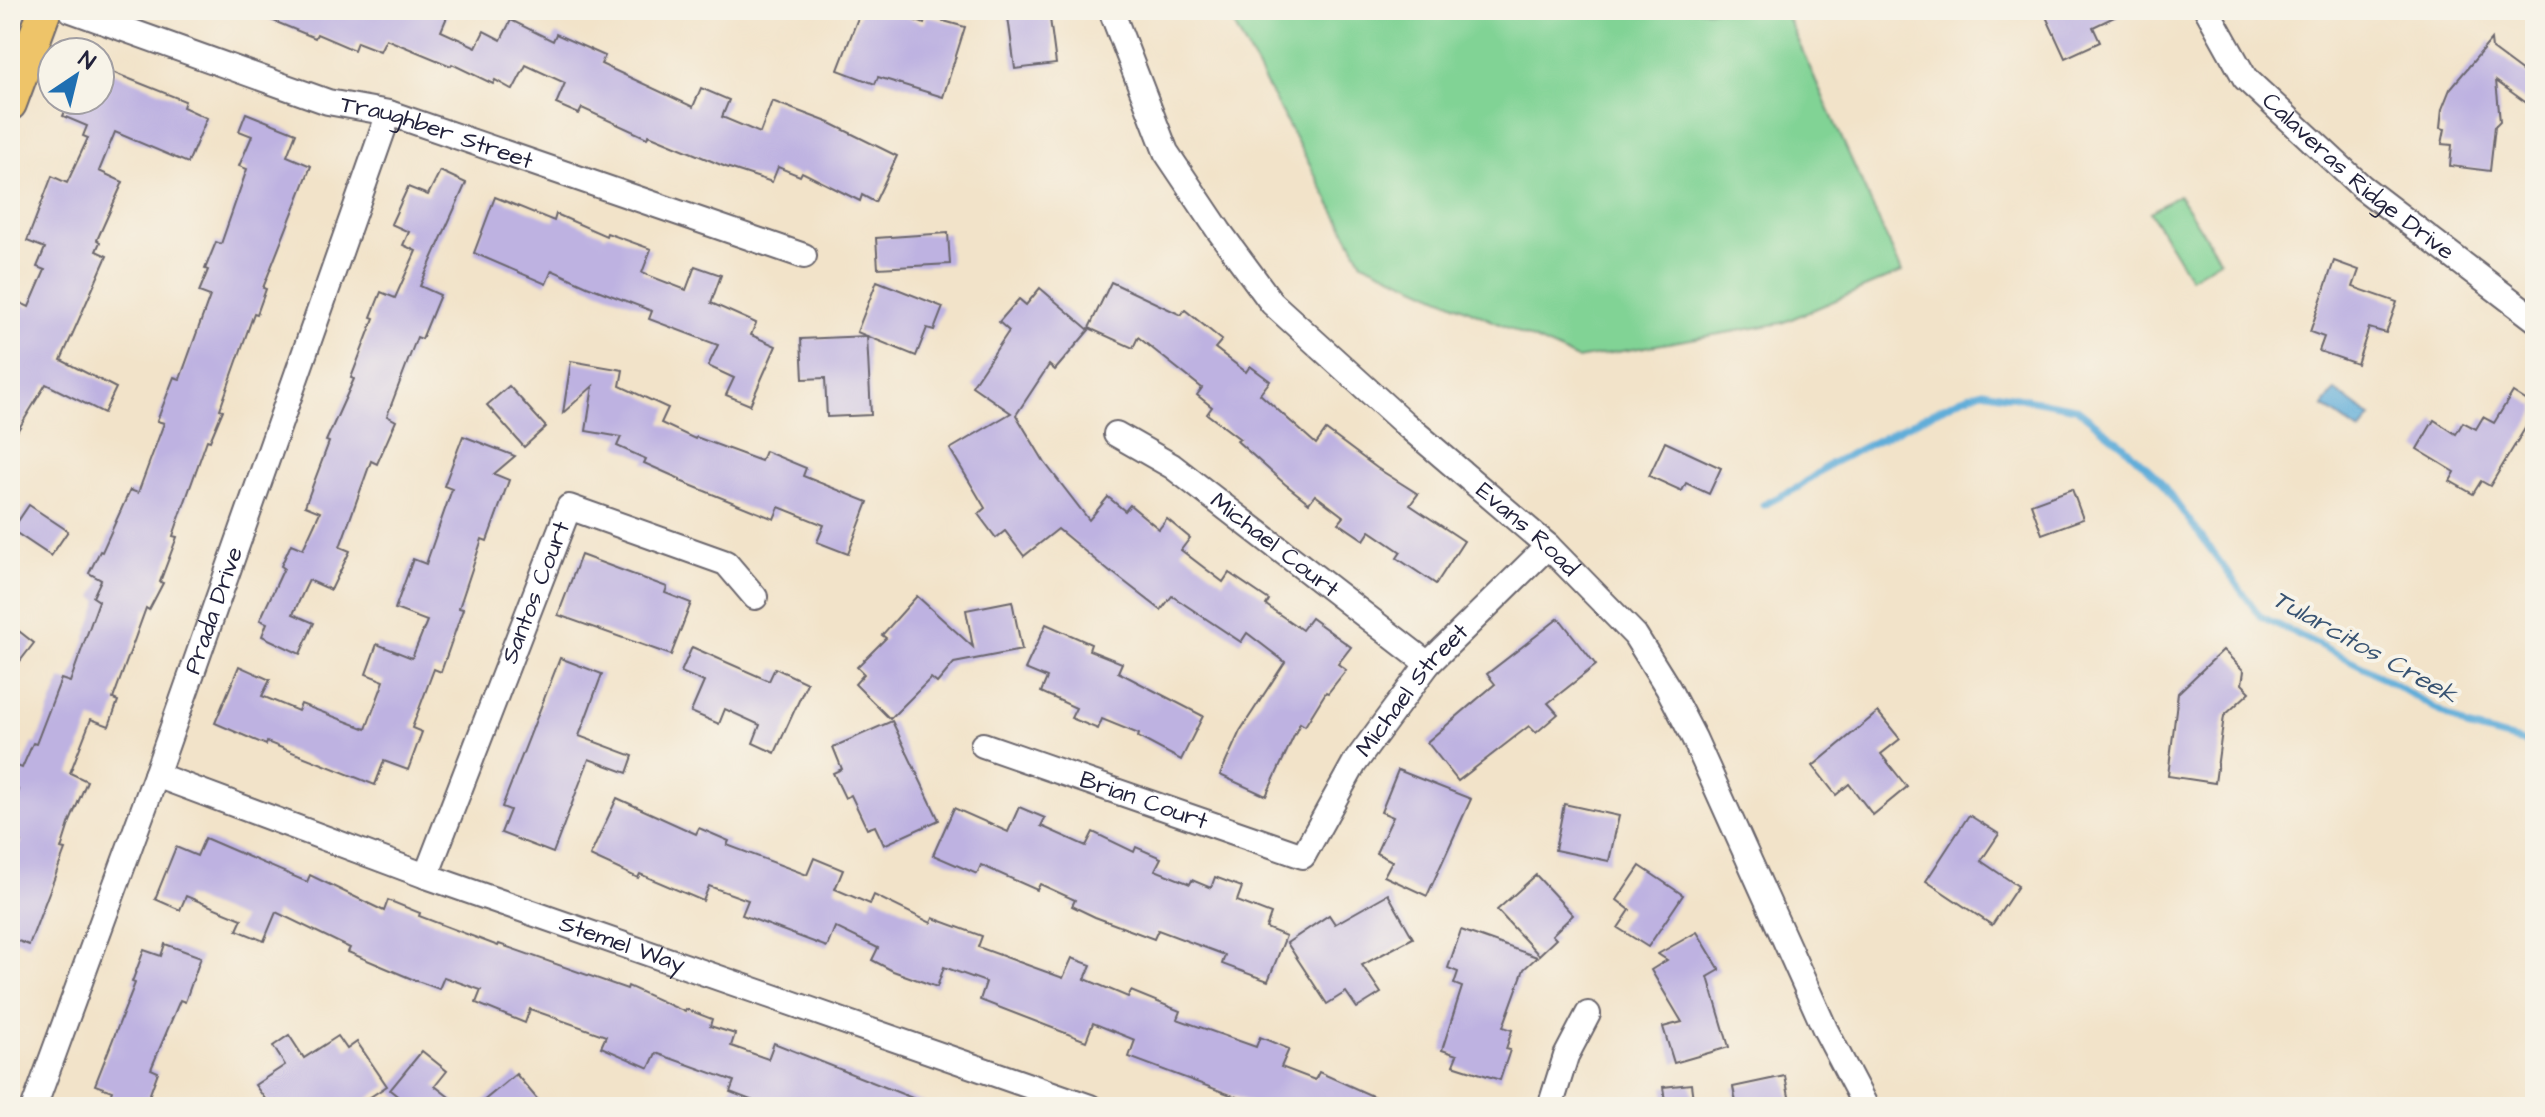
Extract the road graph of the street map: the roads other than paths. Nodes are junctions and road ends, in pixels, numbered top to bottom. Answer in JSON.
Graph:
{"nodes":[{"id":1,"x":45,"y":10,"type":"edge"},
{"id":2,"x":71,"y":10,"type":"edge"},
{"id":3,"x":1111,"y":10,"type":"edge"},
{"id":4,"x":2207,"y":10,"type":"edge"},
{"id":5,"x":10,"y":104,"type":"edge"},
{"id":6,"x":389,"y":113,"type":"junction"},
{"id":7,"x":804,"y":256,"type":"dead end"},
{"id":8,"x":2535,"y":319,"type":"edge"},
{"id":9,"x":1116,"y":434,"type":"dead end"},
{"id":10,"x":1548,"y":546,"type":"junction"},
{"id":11,"x":755,"y":597,"type":"dead end"},
{"id":12,"x":1428,"y":664,"type":"junction"},
{"id":13,"x":983,"y":745,"type":"dead end"},
{"id":14,"x":156,"y":775,"type":"junction"},
{"id":15,"x":1303,"y":856,"type":"joint"},
{"id":16,"x":426,"y":876,"type":"junction"},
{"id":17,"x":1588,"y":1014,"type":"dead end"},
{"id":18,"x":1046,"y":1099,"type":"edge"},
{"id":19,"x":34,"y":1107,"type":"edge"},
{"id":20,"x":1090,"y":1107,"type":"edge"},
{"id":21,"x":1550,"y":1107,"type":"edge"},
{"id":22,"x":1866,"y":1107,"type":"edge"}],
"edges":[{"from":1,"to":5,"type":"main road"},
{"from":2,"to":6,"type":"street","name":"Traughber Street"},
{"from":3,"to":10,"type":"street","name":"Evans Road"},
{"from":4,"to":8,"type":"street","name":"Calaveras Ridge Drive"},
{"from":6,"to":7,"type":"street","name":"Traughber Street"},
{"from":6,"to":14,"type":"street","name":"Prada Drive"},
{"from":9,"to":12,"type":"street","name":"Michael Court"},
{"from":10,"to":12,"type":"street","name":"Michael Street"},
{"from":10,"to":22,"type":"street","name":"Evans Road"},
{"from":11,"to":16,"type":"street","name":"Santos Court"},
{"from":12,"to":15,"type":"street","name":"Michael Street"},
{"from":13,"to":15,"type":"street","name":"Brian Court"},
{"from":14,"to":16,"type":"street","name":"Stemel Way"},
{"from":14,"to":19,"type":"street","name":"Prada Drive"},
{"from":16,"to":18,"type":"street","name":"Stemel Way"},
{"from":17,"to":21,"type":"street"},
{"from":18,"to":20,"type":"street","name":"Stemel Way"}]}
